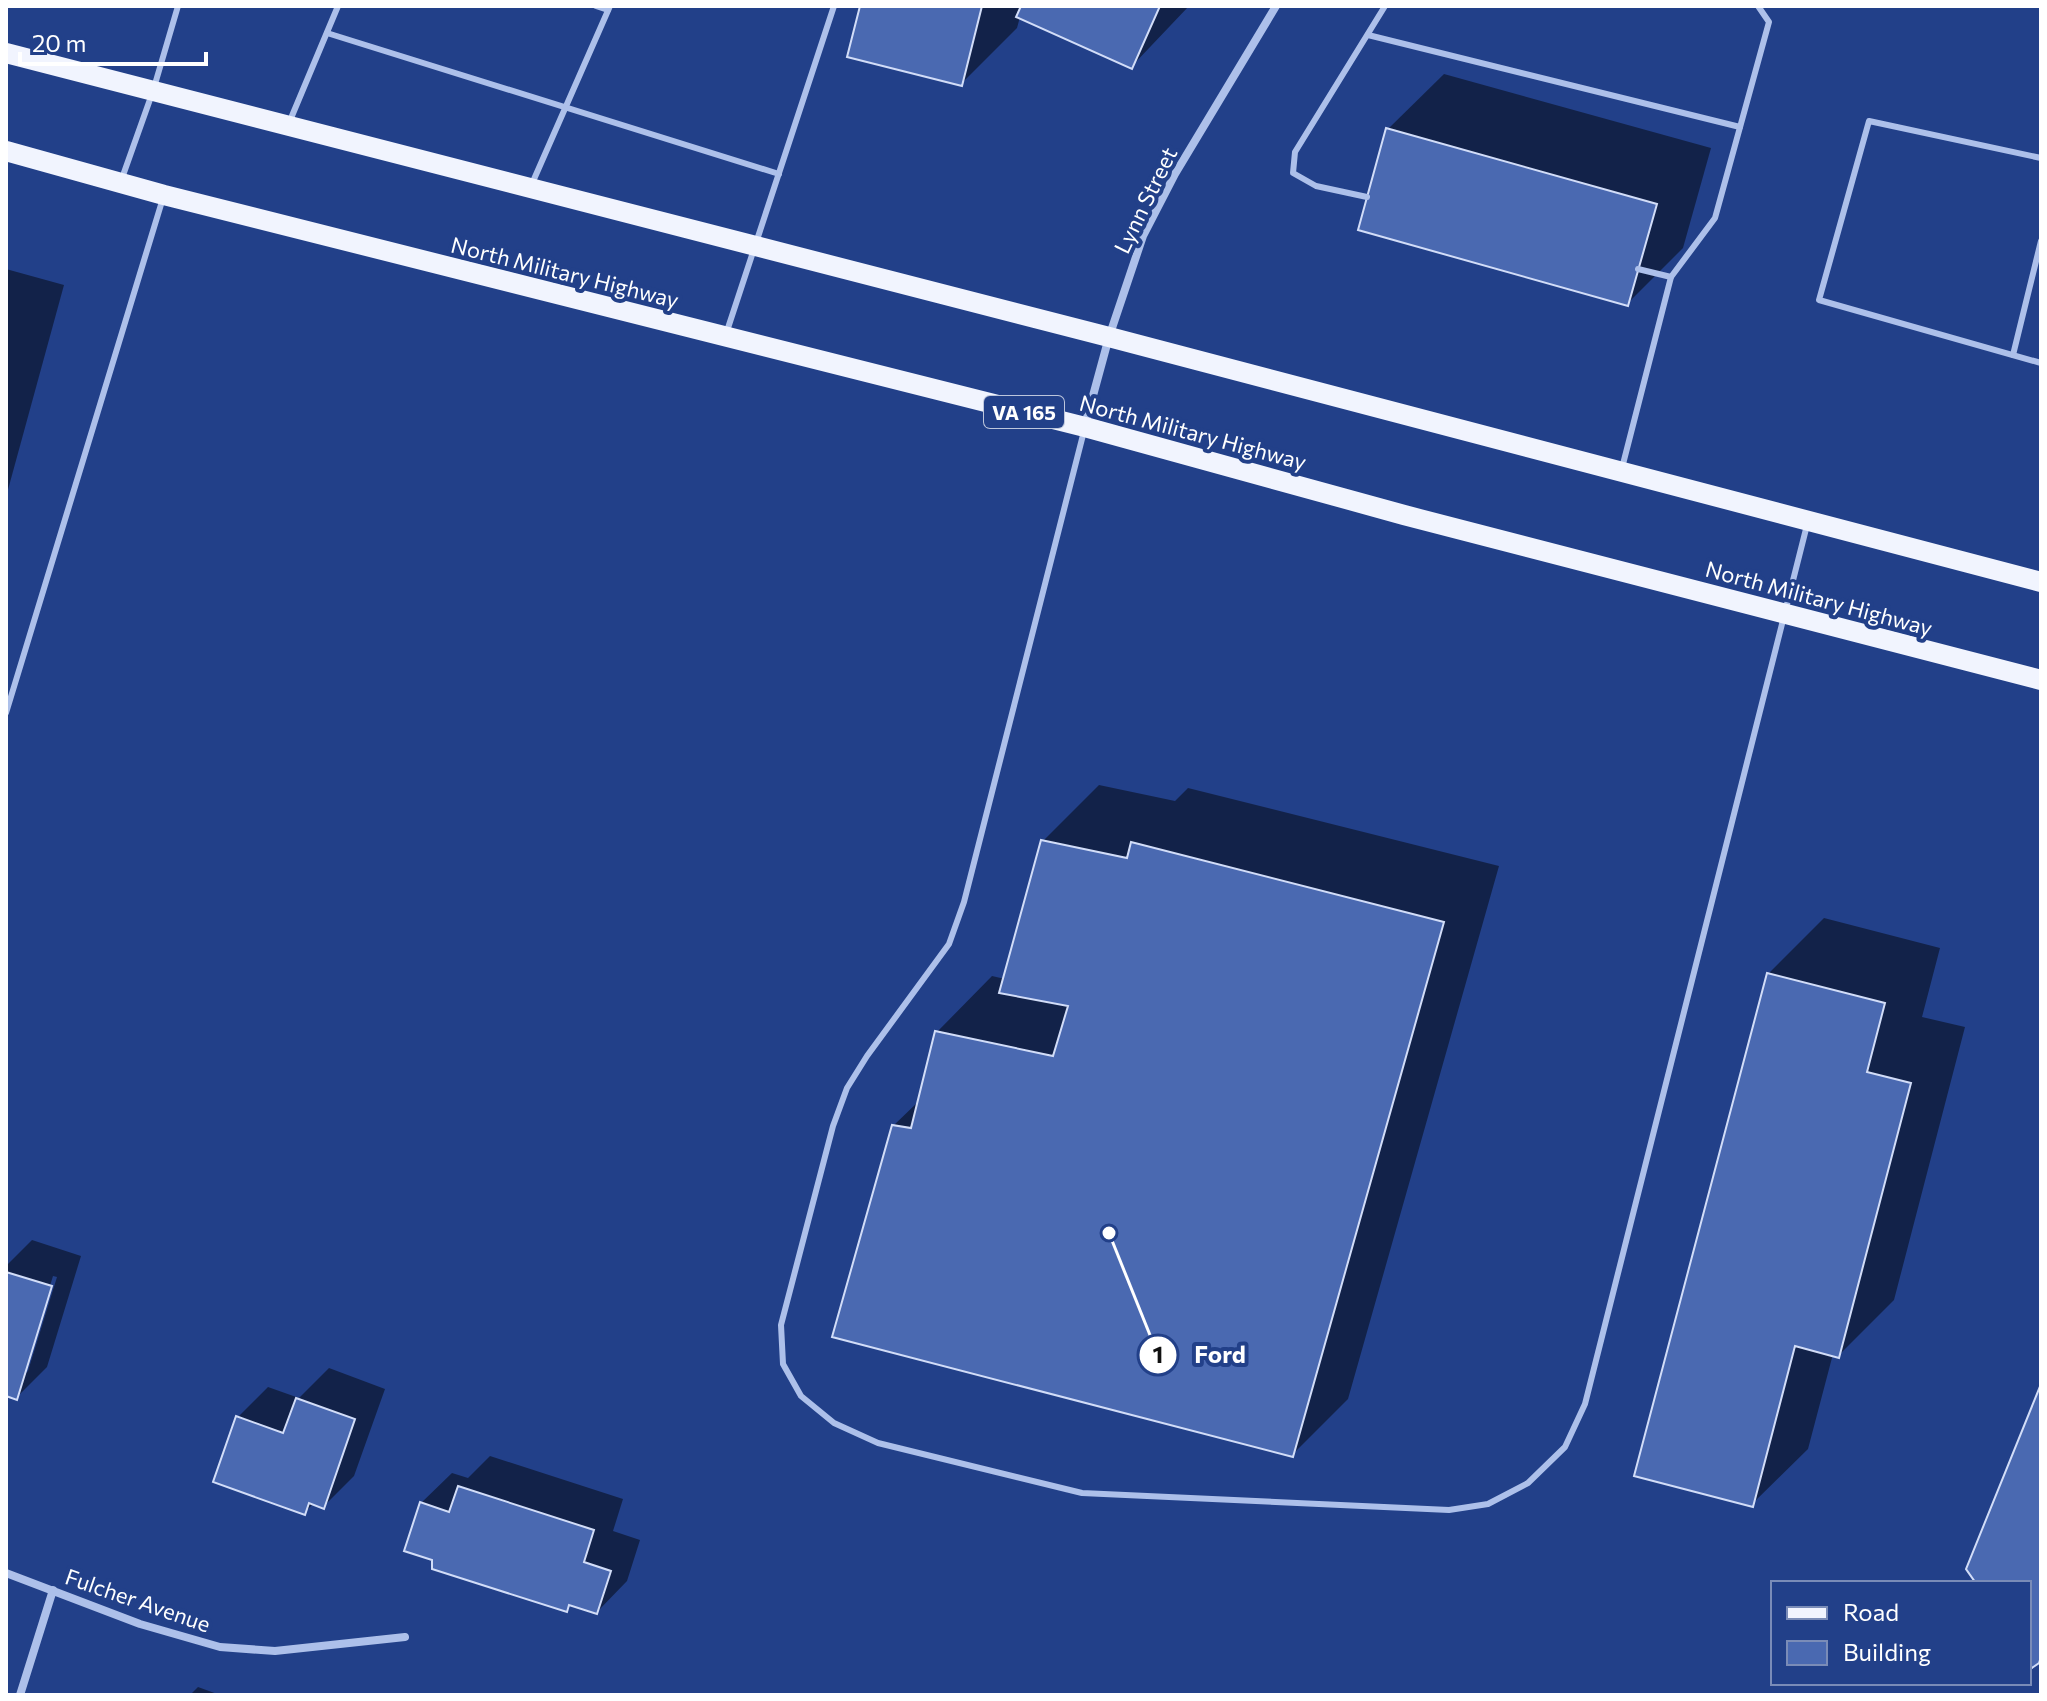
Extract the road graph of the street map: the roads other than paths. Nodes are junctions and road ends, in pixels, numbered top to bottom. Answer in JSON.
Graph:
{"nodes":[{"id":1,"x":178,"y":6,"type":"edge"},
{"id":2,"x":338,"y":6,"type":"edge"},
{"id":3,"x":596,"y":6,"type":"edge"},
{"id":4,"x":834,"y":6,"type":"edge"},
{"id":5,"x":1276,"y":6,"type":"edge"},
{"id":6,"x":1385,"y":6,"type":"edge"},
{"id":7,"x":1758,"y":6,"type":"edge"},
{"id":8,"x":609,"y":8,"type":"edge"},
{"id":9,"x":327,"y":33,"type":"junction"},
{"id":10,"x":1368,"y":35,"type":"junction"},
{"id":11,"x":6,"y":53,"type":"edge"},
{"id":12,"x":153,"y":91,"type":"junction"},
{"id":13,"x":565,"y":108,"type":"junction"},
{"id":14,"x":288,"y":126,"type":"junction"},
{"id":15,"x":1740,"y":127,"type":"junction"},
{"id":16,"x":6,"y":151,"type":"edge"},
{"id":17,"x":2041,"y":158,"type":"edge"},
{"id":18,"x":779,"y":174,"type":"junction"},
{"id":19,"x":121,"y":181,"type":"junction"},
{"id":20,"x":530,"y":189,"type":"junction"},
{"id":21,"x":164,"y":195,"type":"junction"},
{"id":22,"x":1367,"y":197,"type":"dead end"},
{"id":23,"x":2041,"y":241,"type":"edge"},
{"id":24,"x":755,"y":247,"type":"junction"},
{"id":25,"x":1638,"y":269,"type":"dead end"},
{"id":26,"x":1671,"y":277,"type":"junction"},
{"id":27,"x":1109,"y":337,"type":"junction"},
{"id":28,"x":724,"y":338,"type":"junction"},
{"id":29,"x":2013,"y":355,"type":"junction"},
{"id":30,"x":2041,"y":363,"type":"edge"},
{"id":31,"x":1085,"y":427,"type":"junction"},
{"id":32,"x":1621,"y":472,"type":"junction"},
{"id":33,"x":1808,"y":521,"type":"junction"},
{"id":34,"x":2041,"y":582,"type":"edge"},
{"id":35,"x":1783,"y":613,"type":"junction"},
{"id":36,"x":2041,"y":680,"type":"edge"},
{"id":37,"x":6,"y":713,"type":"edge"},
{"id":38,"x":6,"y":1573,"type":"edge"},
{"id":39,"x":53,"y":1590,"type":"junction"},
{"id":40,"x":405,"y":1637,"type":"dead end"},
{"id":41,"x":20,"y":1695,"type":"edge"}],
"edges":[{"from":1,"to":12,"type":"lane"},
{"from":2,"to":9,"type":"lane"},
{"from":3,"to":8,"type":"lane"},
{"from":4,"to":18,"type":"lane"},
{"from":5,"to":27,"type":"street","name":"Lynn Street"},
{"from":6,"to":10,"type":"lane"},
{"from":7,"to":15,"type":"lane"},
{"from":8,"to":13,"type":"lane"},
{"from":9,"to":13,"type":"lane"},
{"from":9,"to":14,"type":"lane"},
{"from":10,"to":15,"type":"lane"},
{"from":10,"to":22,"type":"lane"},
{"from":11,"to":12,"type":"main road"},
{"from":12,"to":14,"type":"main road"},
{"from":12,"to":19,"type":"lane"},
{"from":13,"to":18,"type":"lane"},
{"from":13,"to":20,"type":"lane"},
{"from":14,"to":20,"type":"main road"},
{"from":15,"to":26,"type":"lane"},
{"from":16,"to":19,"type":"main road","name":"North Military Highway","number":"VA 165"},
{"from":17,"to":29,"type":"lane"},
{"from":18,"to":24,"type":"lane"},
{"from":19,"to":21,"type":"main road","name":"North Military Highway","number":"VA 165"},
{"from":20,"to":24,"type":"main road"},
{"from":21,"to":28,"type":"main road","name":"North Military Highway","number":"VA 165"},
{"from":21,"to":37,"type":"lane"},
{"from":23,"to":29,"type":"lane"},
{"from":24,"to":27,"type":"main road"},
{"from":24,"to":28,"type":"lane"},
{"from":25,"to":26,"type":"lane"},
{"from":26,"to":32,"type":"lane"},
{"from":27,"to":31,"type":"street","name":"Lynn Street"},
{"from":27,"to":32,"type":"main road"},
{"from":28,"to":31,"type":"main road","name":"North Military Highway","number":"VA 165"},
{"from":29,"to":30,"type":"lane"},
{"from":31,"to":35,"type":"main road","name":"North Military Highway","number":"VA 165"},
{"from":31,"to":35,"type":"lane"},
{"from":32,"to":33,"type":"main road"},
{"from":33,"to":34,"type":"main road"},
{"from":33,"to":35,"type":"lane"},
{"from":35,"to":36,"type":"main road","name":"North Military Highway","number":"VA 165"},
{"from":38,"to":39,"type":"street","name":"Fulcher Avenue"},
{"from":39,"to":40,"type":"street","name":"Fulcher Avenue"},
{"from":39,"to":41,"type":"street"}]}
